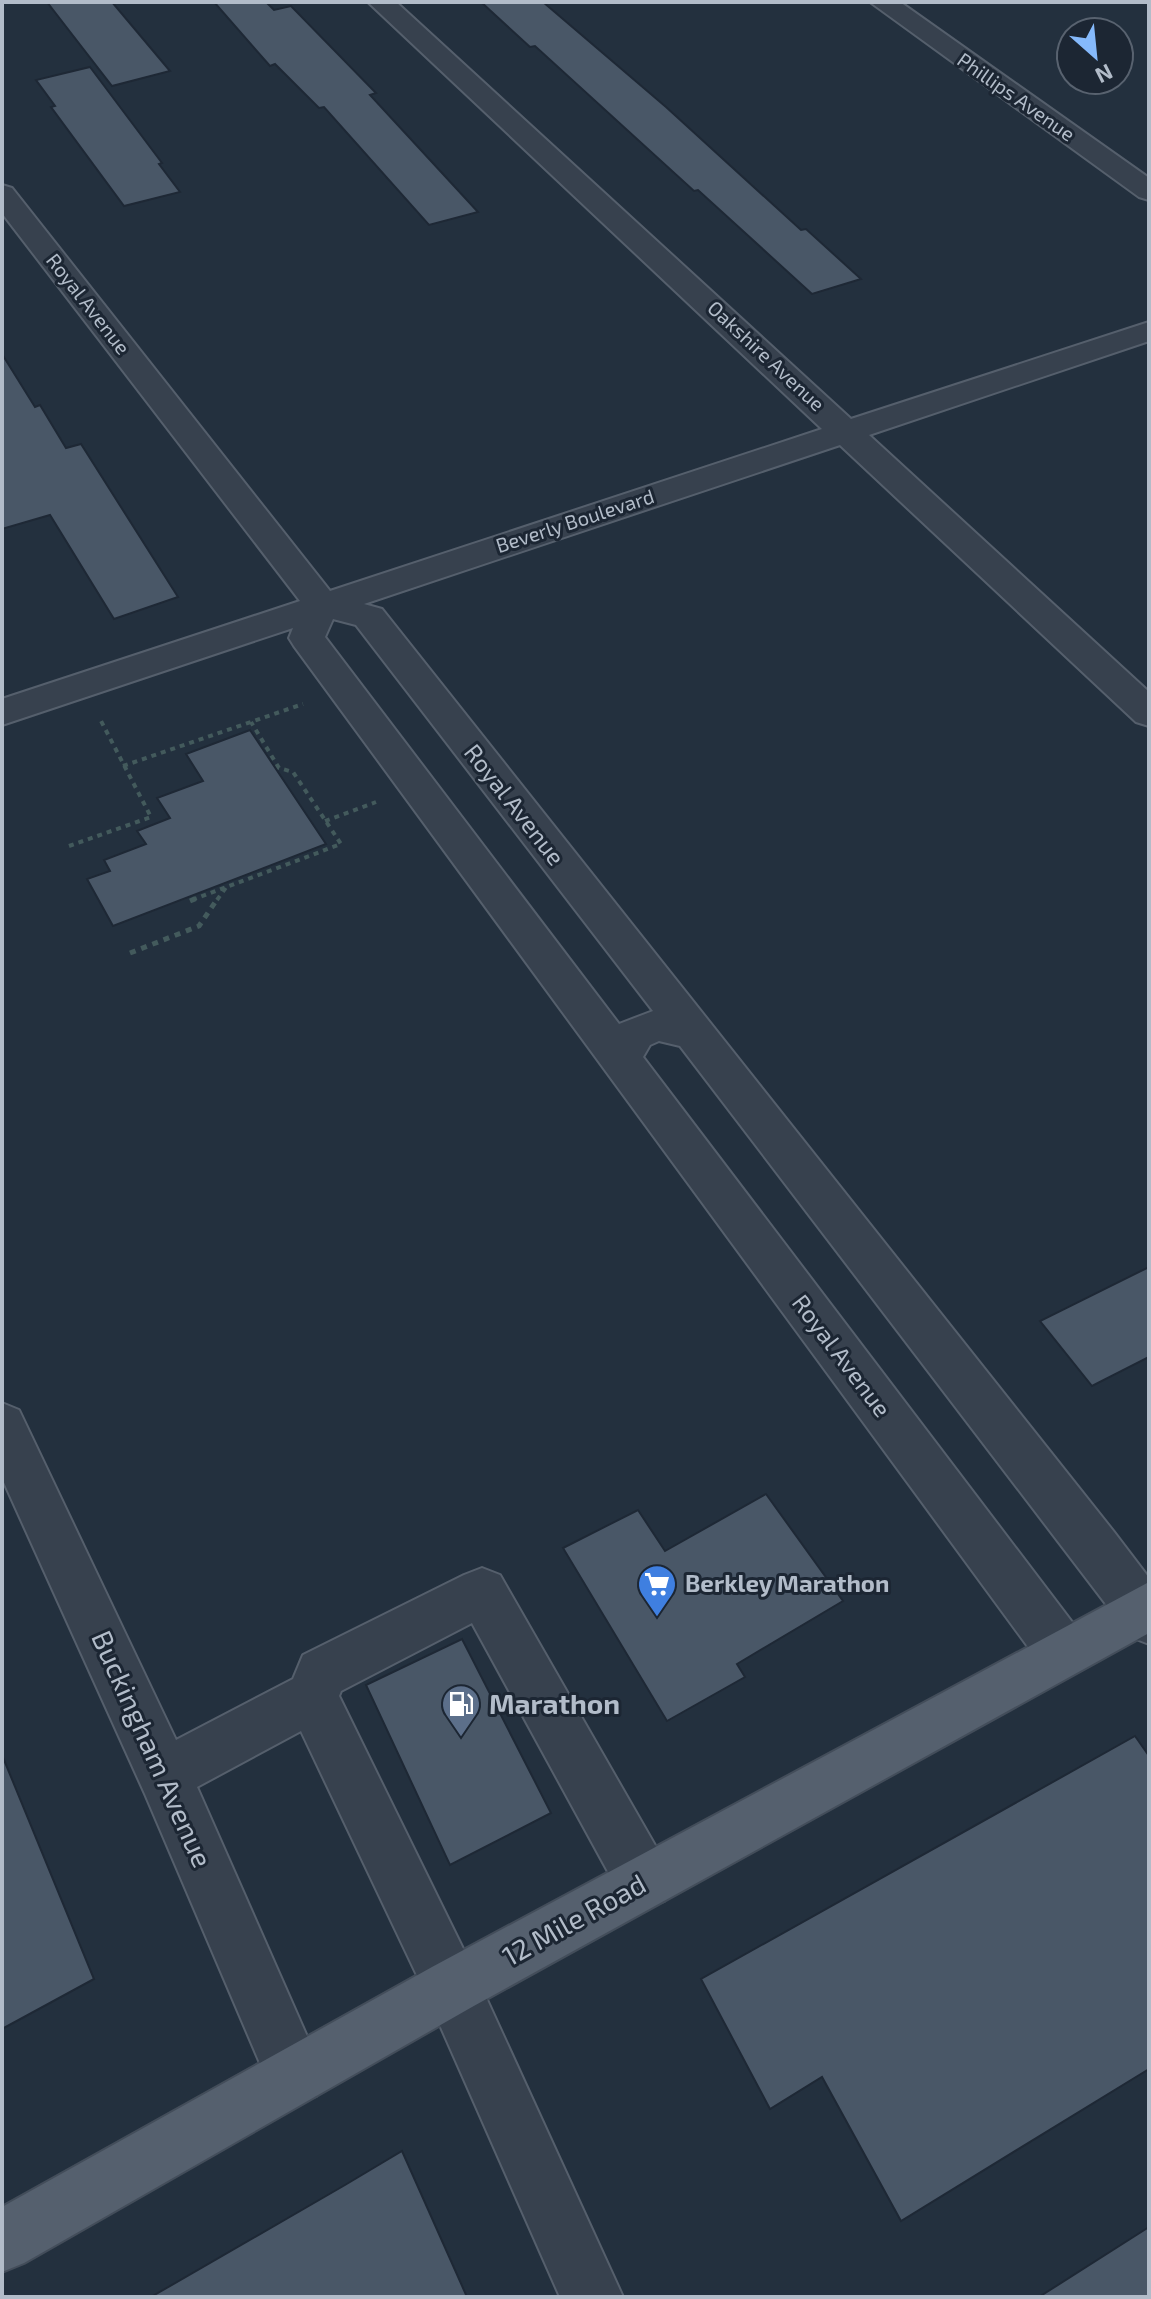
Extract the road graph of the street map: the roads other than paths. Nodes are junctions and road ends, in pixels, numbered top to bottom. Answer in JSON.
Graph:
{"nodes":[{"id":1,"x":381,"y":2,"type":"edge"},
{"id":2,"x":883,"y":2,"type":"edge"},
{"id":3,"x":1149,"y":191,"type":"edge"},
{"id":4,"x":2,"y":194,"type":"edge"},
{"id":5,"x":1149,"y":331,"type":"edge"},
{"id":6,"x":848,"y":432,"type":"junction"},
{"id":7,"x":321,"y":604,"type":"junction"},
{"id":8,"x":2,"y":712,"type":"edge"},
{"id":9,"x":1149,"y":713,"type":"edge"},
{"id":10,"x":690,"y":1032,"type":"junction"},
{"id":11,"x":620,"y":1060,"type":"junction"},
{"id":12,"x":2,"y":1425,"type":"edge"},
{"id":13,"x":1147,"y":1612,"type":"edge"},
{"id":14,"x":1063,"y":1652,"type":"junction"},
{"id":15,"x":312,"y":1697,"type":"junction"},
{"id":16,"x":164,"y":1775,"type":"junction"},
{"id":17,"x":644,"y":1881,"type":"junction"},
{"id":18,"x":452,"y":1987,"type":"junction"},
{"id":19,"x":295,"y":2075,"type":"junction"},
{"id":20,"x":2,"y":2241,"type":"edge"},
{"id":21,"x":592,"y":2297,"type":"edge"}],
"edges":[{"from":1,"to":6,"type":"street","name":"Oakshire Avenue"},
{"from":2,"to":3,"type":"street","name":"Phillips Avenue"},
{"from":4,"to":7,"type":"street","name":"Royal Avenue"},
{"from":5,"to":6,"type":"street","name":"Beverly Boulevard"},
{"from":6,"to":7,"type":"street","name":"Beverly Boulevard"},
{"from":6,"to":9,"type":"street","name":"Oakshire Avenue"},
{"from":7,"to":8,"type":"street","name":"Beverly Boulevard"},
{"from":7,"to":10,"type":"street","name":"Royal Avenue"},
{"from":7,"to":11,"type":"street","name":"Royal Avenue"},
{"from":10,"to":11,"type":"street"},
{"from":10,"to":13,"type":"street","name":"Royal Avenue"},
{"from":11,"to":14,"type":"street","name":"Royal Avenue"},
{"from":12,"to":16,"type":"street","name":"Buckingham Avenue"},
{"from":13,"to":14,"type":"main road","name":"12 Mile Road"},
{"from":14,"to":17,"type":"main road","name":"12 Mile Road"},
{"from":15,"to":16,"type":"street"},
{"from":15,"to":17,"type":"street"},
{"from":15,"to":18,"type":"street"},
{"from":16,"to":19,"type":"street","name":"Buckingham Avenue"},
{"from":17,"to":18,"type":"main road","name":"12 Mile Road"},
{"from":18,"to":19,"type":"main road","name":"12 Mile Road"},
{"from":18,"to":21,"type":"street"},
{"from":19,"to":20,"type":"main road","name":"12 Mile Road"}]}
